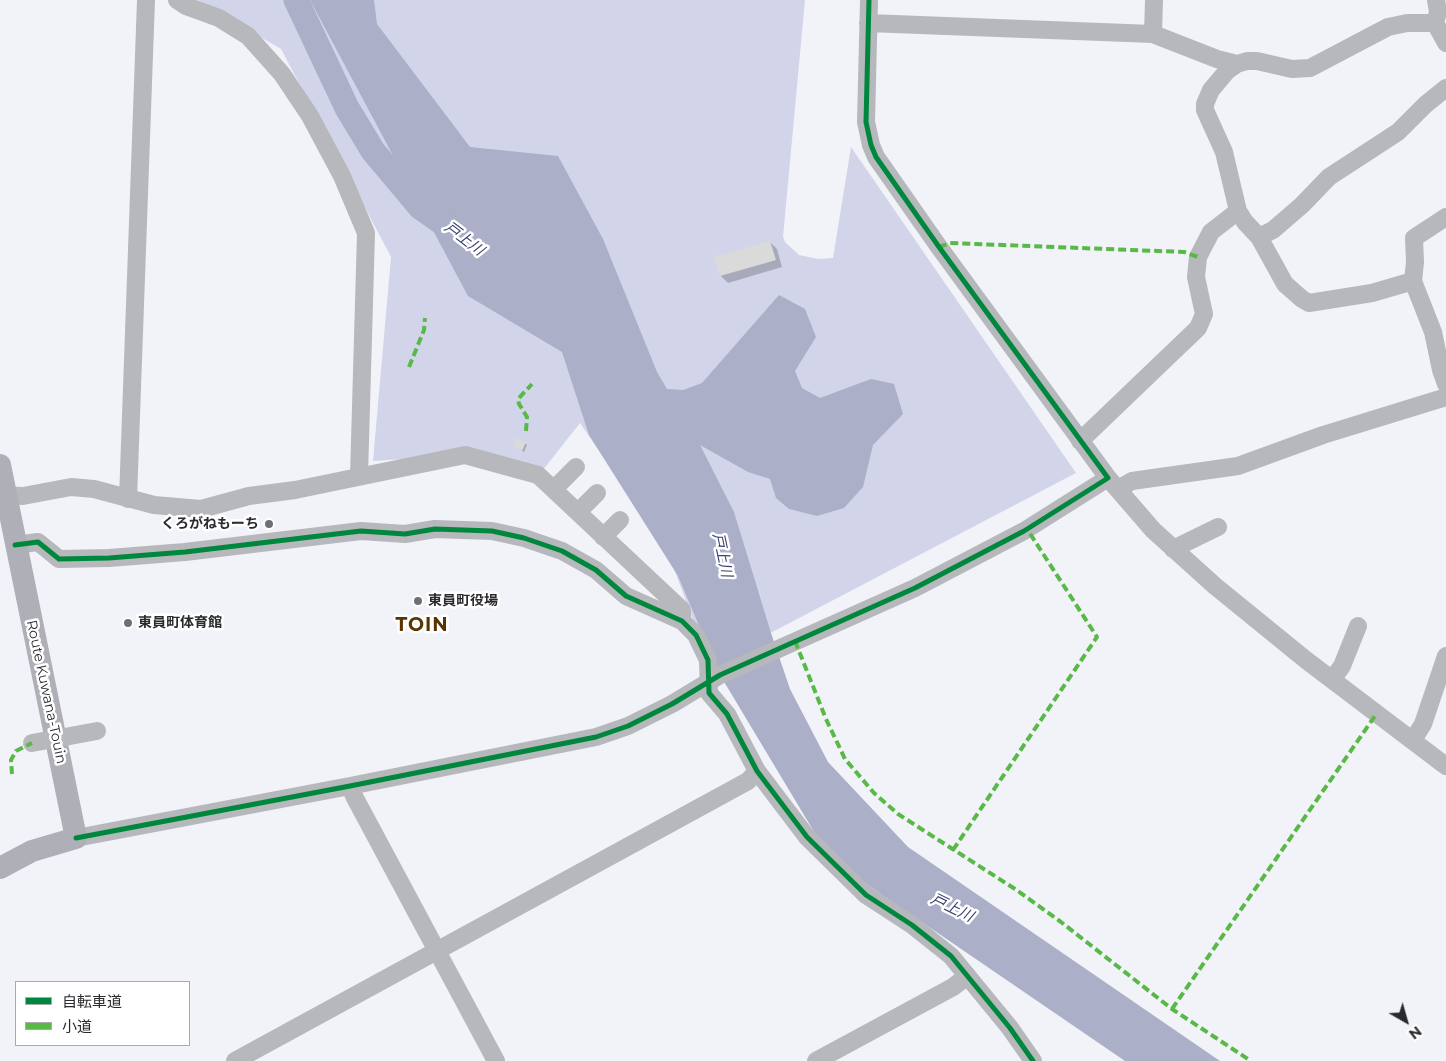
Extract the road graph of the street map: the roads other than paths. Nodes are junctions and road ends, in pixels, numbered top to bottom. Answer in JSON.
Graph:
{"nodes":[{"id":1,"x":146,"y":0,"type":"edge"},
{"id":2,"x":176,"y":0,"type":"edge"},
{"id":3,"x":869,"y":0,"type":"edge"},
{"id":4,"x":1154,"y":0,"type":"edge"},
{"id":5,"x":1439,"y":12,"type":"edge"},
{"id":6,"x":868,"y":23,"type":"junction"},
{"id":7,"x":1153,"y":34,"type":"junction"},
{"id":8,"x":1446,"y":42,"type":"edge"},
{"id":9,"x":1236,"y":64,"type":"junction"},
{"id":10,"x":1446,"y":88,"type":"edge"},
{"id":11,"x":1238,"y":211,"type":"junction"},
{"id":12,"x":1446,"y":217,"type":"edge"},
{"id":13,"x":1259,"y":238,"type":"junction"},
{"id":14,"x":1412,"y":281,"type":"junction"},
{"id":15,"x":1446,"y":395,"type":"edge"},
{"id":16,"x":1080,"y":441,"type":"junction"},
{"id":17,"x":0,"y":466,"type":"edge"},
{"id":18,"x":576,"y":467,"type":"dead end"},
{"id":19,"x":359,"y":476,"type":"junction"},
{"id":20,"x":1113,"y":484,"type":"junction"},
{"id":21,"x":554,"y":490,"type":"junction"},
{"id":22,"x":597,"y":493,"type":"dead end"},
{"id":23,"x":3,"y":495,"type":"edge"},
{"id":24,"x":128,"y":499,"type":"junction"},
{"id":25,"x":578,"y":512,"type":"junction"},
{"id":26,"x":620,"y":520,"type":"dead end"},
{"id":27,"x":1218,"y":527,"type":"dead end"},
{"id":28,"x":603,"y":536,"type":"junction"},
{"id":29,"x":15,"y":545,"type":"junction"},
{"id":30,"x":1173,"y":550,"type":"junction"},
{"id":31,"x":682,"y":621,"type":"junction"},
{"id":32,"x":1358,"y":626,"type":"dead end"},
{"id":33,"x":1446,"y":656,"type":"edge"},
{"id":34,"x":714,"y":678,"type":"junction"},
{"id":35,"x":1332,"y":680,"type":"junction"},
{"id":36,"x":97,"y":732,"type":"dead end"},
{"id":37,"x":1413,"y":740,"type":"junction"},
{"id":38,"x":32,"y":743,"type":"dead end"},
{"id":39,"x":1446,"y":766,"type":"edge"},
{"id":40,"x":757,"y":772,"type":"junction"},
{"id":41,"x":350,"y":786,"type":"junction"},
{"id":42,"x":76,"y":838,"type":"junction"},
{"id":43,"x":0,"y":868,"type":"edge"},
{"id":44,"x":437,"y":951,"type":"junction"},
{"id":45,"x":966,"y":977,"type":"junction"},
{"id":46,"x":235,"y":1061,"type":"edge"},
{"id":47,"x":496,"y":1061,"type":"edge"},
{"id":48,"x":816,"y":1061,"type":"edge"},
{"id":49,"x":1032,"y":1061,"type":"edge"}],
"edges":[{"from":1,"to":24,"type":"street"},
{"from":2,"to":19,"type":"street"},
{"from":3,"to":6,"type":"street"},
{"from":4,"to":7,"type":"street"},
{"from":5,"to":8,"type":"street"},
{"from":5,"to":9,"type":"street"},
{"from":6,"to":7,"type":"street"},
{"from":6,"to":16,"type":"street"},
{"from":7,"to":9,"type":"street"},
{"from":9,"to":11,"type":"street"},
{"from":10,"to":13,"type":"street"},
{"from":11,"to":13,"type":"street"},
{"from":11,"to":16,"type":"street"},
{"from":12,"to":14,"type":"street"},
{"from":13,"to":14,"type":"street"},
{"from":14,"to":15,"type":"street"},
{"from":15,"to":20,"type":"street"},
{"from":16,"to":20,"type":"street"},
{"from":17,"to":23,"type":"main road","name":"Route Kuwana-Touin"},
{"from":18,"to":21,"type":"street"},
{"from":19,"to":21,"type":"street"},
{"from":19,"to":24,"type":"street"},
{"from":20,"to":30,"type":"street"},
{"from":20,"to":34,"type":"street"},
{"from":21,"to":25,"type":"street"},
{"from":22,"to":25,"type":"street"},
{"from":23,"to":24,"type":"street"},
{"from":23,"to":29,"type":"main road","name":"Route Kuwana-Touin"},
{"from":25,"to":28,"type":"street"},
{"from":26,"to":28,"type":"street"},
{"from":27,"to":30,"type":"street"},
{"from":28,"to":31,"type":"street"},
{"from":29,"to":31,"type":"street"},
{"from":29,"to":42,"type":"main road","name":"Route Kuwana-Touin"},
{"from":30,"to":35,"type":"street"},
{"from":31,"to":34,"type":"street"},
{"from":32,"to":35,"type":"street"},
{"from":33,"to":37,"type":"street"},
{"from":34,"to":40,"type":"street"},
{"from":34,"to":41,"type":"street"},
{"from":35,"to":37,"type":"street"},
{"from":36,"to":38,"type":"street","bridge":true},
{"from":37,"to":39,"type":"street"},
{"from":40,"to":44,"type":"street"},
{"from":40,"to":45,"type":"street"},
{"from":41,"to":42,"type":"street"},
{"from":41,"to":44,"type":"street"},
{"from":42,"to":43,"type":"main road"},
{"from":44,"to":46,"type":"street"},
{"from":44,"to":47,"type":"street"},
{"from":45,"to":48,"type":"street"},
{"from":45,"to":49,"type":"street"}]}
